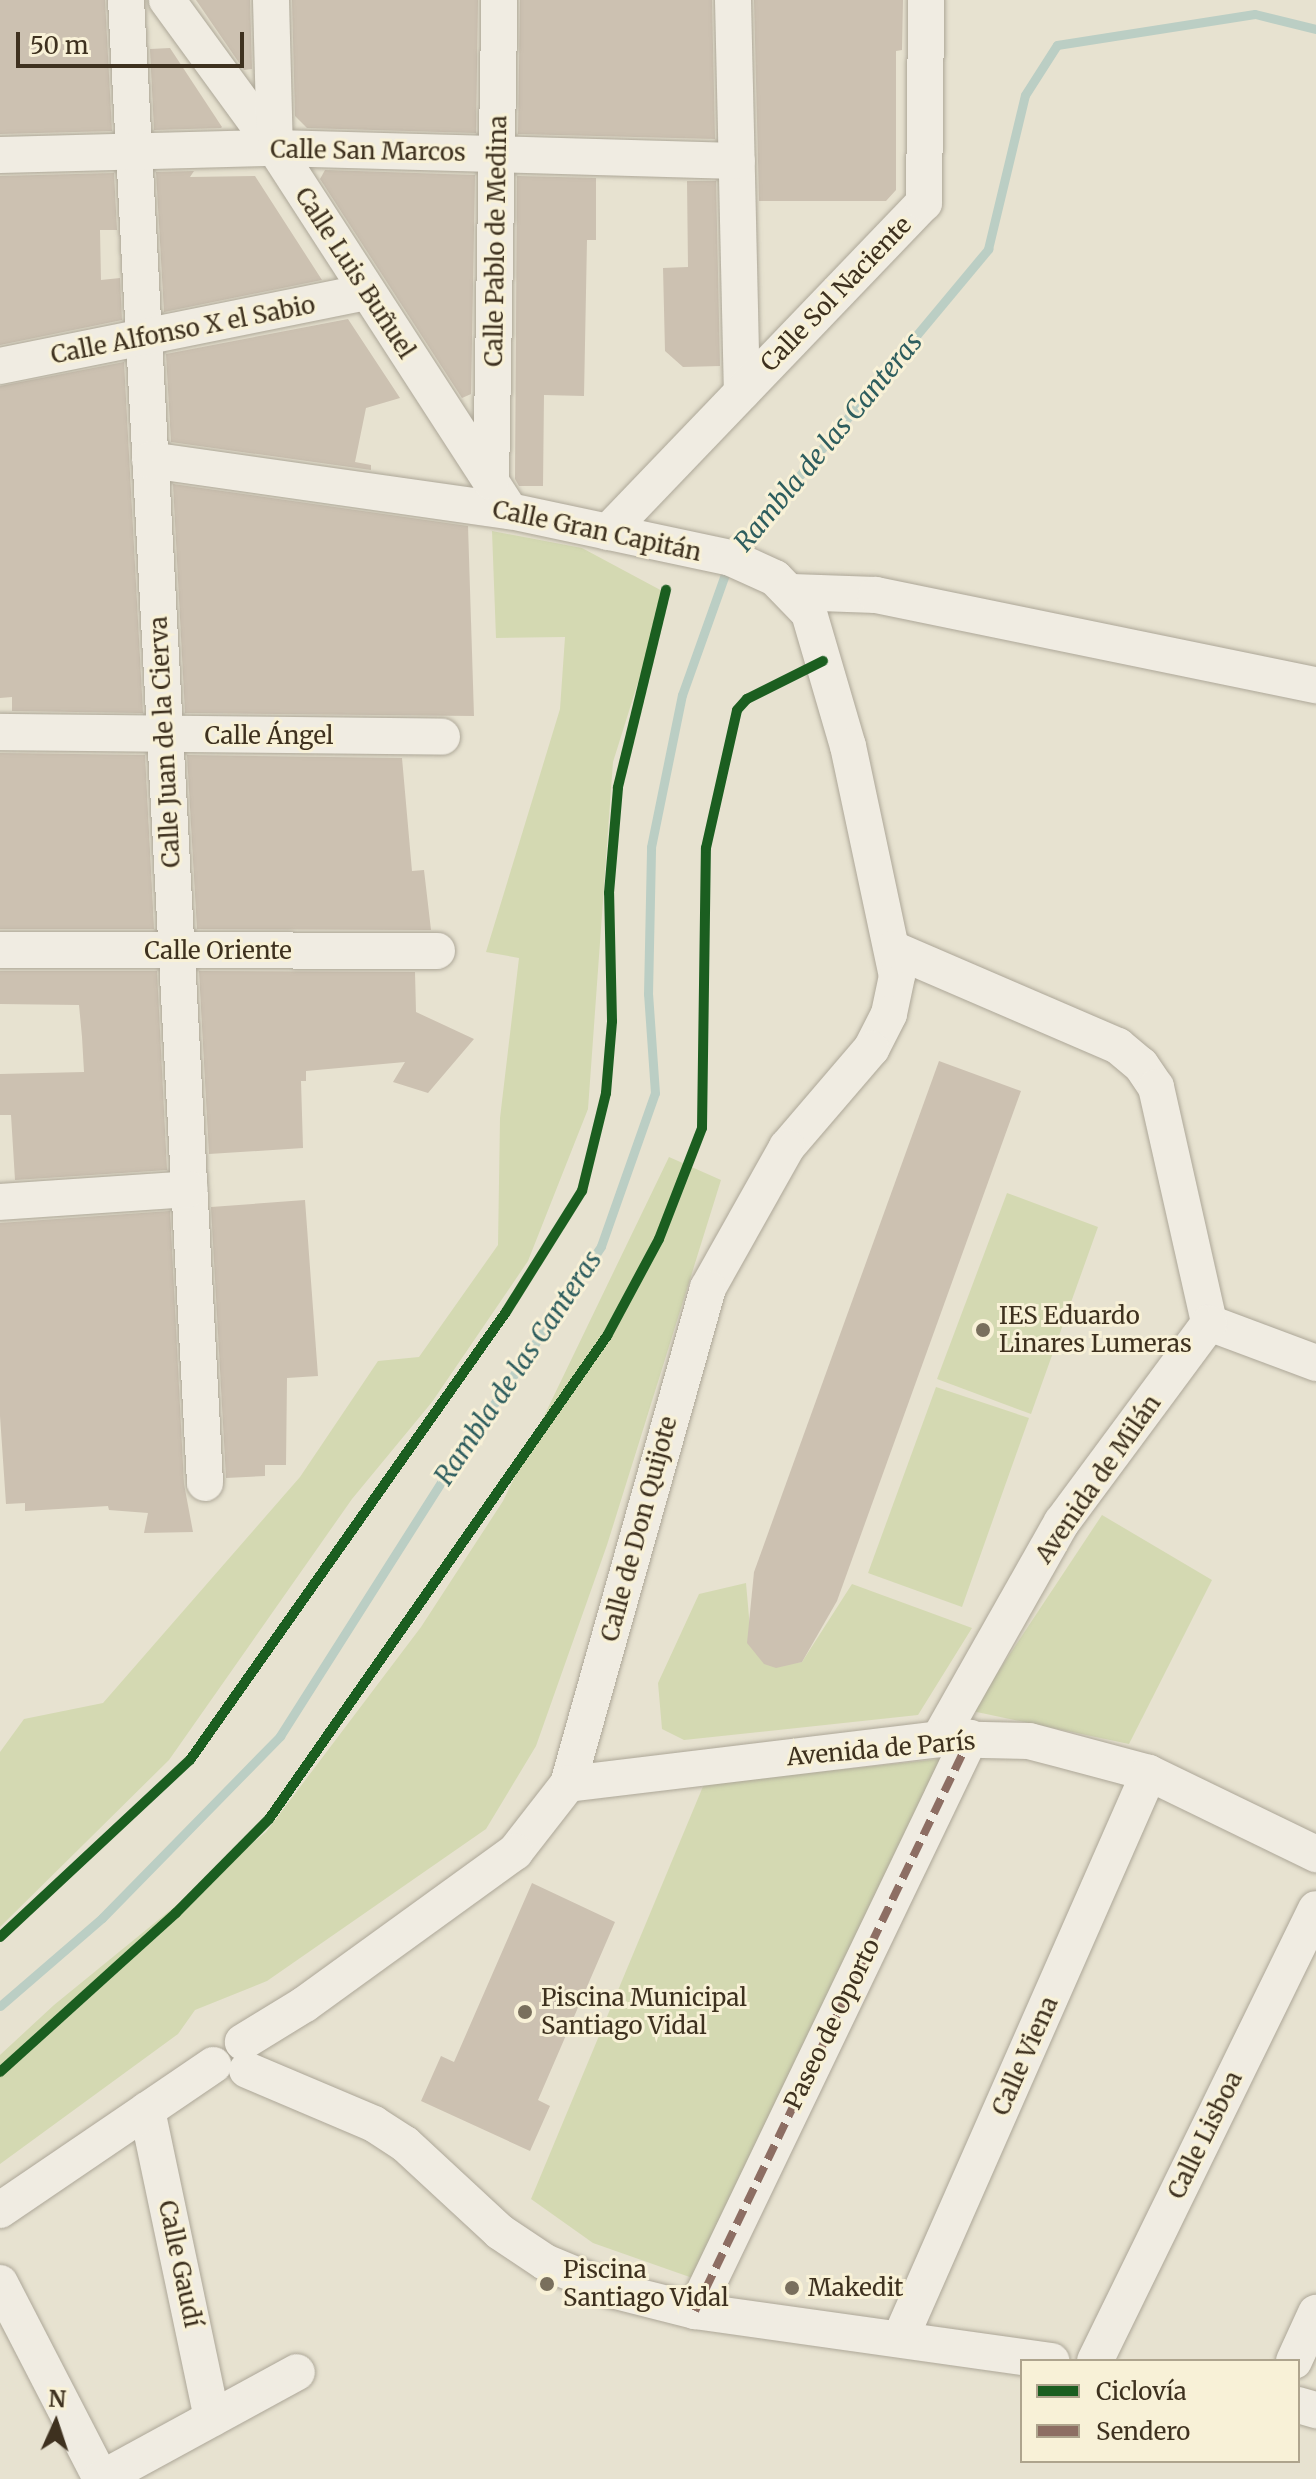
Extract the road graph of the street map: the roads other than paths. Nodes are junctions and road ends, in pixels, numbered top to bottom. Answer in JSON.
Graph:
{"nodes":[{"id":1,"x":126,"y":0,"type":"edge"},
{"id":2,"x":167,"y":0,"type":"edge"},
{"id":3,"x":271,"y":0,"type":"edge"},
{"id":4,"x":499,"y":0,"type":"edge"},
{"id":5,"x":733,"y":0,"type":"edge"},
{"id":6,"x":926,"y":0,"type":"edge"},
{"id":7,"x":275,"y":148,"type":"junction"},
{"id":8,"x":136,"y":152,"type":"junction"},
{"id":9,"x":498,"y":153,"type":"junction"},
{"id":10,"x":0,"y":155,"type":"edge"},
{"id":11,"x":737,"y":161,"type":"junction"},
{"id":12,"x":366,"y":292,"type":"junction"},
{"id":13,"x":144,"y":339,"type":"junction"},
{"id":14,"x":0,"y":366,"type":"edge"},
{"id":15,"x":742,"y":392,"type":"junction"},
{"id":16,"x":150,"y":460,"type":"junction"},
{"id":17,"x":500,"y":496,"type":"junction"},
{"id":18,"x":608,"y":532,"type":"junction"},
{"id":19,"x":792,"y":592,"type":"junction"},
{"id":20,"x":1316,"y":685,"type":"edge"},
{"id":21,"x":0,"y":732,"type":"edge"},
{"id":22,"x":166,"y":735,"type":"junction"},
{"id":23,"x":442,"y":737,"type":"dead end"},
{"id":24,"x":893,"y":949,"type":"junction"},
{"id":25,"x":0,"y":950,"type":"edge"},
{"id":26,"x":176,"y":951,"type":"junction"},
{"id":27,"x":437,"y":951,"type":"dead end"},
{"id":28,"x":190,"y":1189,"type":"junction"},
{"id":29,"x":0,"y":1202,"type":"edge"},
{"id":30,"x":1209,"y":1323,"type":"junction"},
{"id":31,"x":1316,"y":1363,"type":"edge"},
{"id":32,"x":205,"y":1483,"type":"dead end"},
{"id":33,"x":954,"y":1738,"type":"junction"},
{"id":34,"x":1149,"y":1773,"type":"junction"},
{"id":35,"x":568,"y":1784,"type":"junction"},
{"id":36,"x":1316,"y":1854,"type":"edge"},
{"id":37,"x":1316,"y":1909,"type":"edge"},
{"id":38,"x":234,"y":2059,"type":"junction"},
{"id":39,"x":147,"y":2110,"type":"junction"},
{"id":40,"x":0,"y":2210,"type":"edge"},
{"id":41,"x":0,"y":2283,"type":"edge"},
{"id":42,"x":695,"y":2311,"type":"junction"},
{"id":43,"x":1316,"y":2313,"type":"edge"},
{"id":44,"x":900,"y":2339,"type":"junction"},
{"id":45,"x":1038,"y":2359,"type":"edge"},
{"id":46,"x":1096,"y":2359,"type":"edge"},
{"id":47,"x":1295,"y":2359,"type":"edge"},
{"id":48,"x":297,"y":2372,"type":"dead end"},
{"id":49,"x":212,"y":2418,"type":"junction"},
{"id":50,"x":101,"y":2479,"type":"edge"}],
"edges":[{"from":1,"to":8,"type":"street","name":"Calle Juan de la Cierva"},
{"from":2,"to":7,"type":"street","name":"Calle Luis Buñuel"},
{"from":3,"to":7,"type":"street"},
{"from":4,"to":9,"type":"street","name":"Calle Pablo de Medina"},
{"from":5,"to":11,"type":"street"},
{"from":6,"to":15,"type":"street","name":"Calle Sol Naciente"},
{"from":7,"to":8,"type":"street","name":"Calle San Marcos"},
{"from":7,"to":9,"type":"street","name":"Calle San Marcos"},
{"from":7,"to":12,"type":"street","name":"Calle Luis Buñuel"},
{"from":8,"to":10,"type":"street","name":"Calle San Marcos"},
{"from":8,"to":13,"type":"street","name":"Calle Juan de la Cierva"},
{"from":9,"to":11,"type":"street","name":"Calle San Marcos"},
{"from":9,"to":17,"type":"street","name":"Calle Pablo de Medina"},
{"from":11,"to":15,"type":"street"},
{"from":12,"to":13,"type":"street","name":"Calle Alfonso X el Sabio"},
{"from":12,"to":17,"type":"street","name":"Calle Luis Buñuel"},
{"from":13,"to":14,"type":"street","name":"Calle Alfonso X el Sabio"},
{"from":13,"to":16,"type":"street","name":"Calle Juan de la Cierva"},
{"from":15,"to":18,"type":"street","name":"Calle Sol Naciente"},
{"from":16,"to":17,"type":"street","name":"Calle Gran Capitán"},
{"from":16,"to":22,"type":"street","name":"Calle Juan de la Cierva"},
{"from":17,"to":18,"type":"street","name":"Calle Gran Capitán"},
{"from":18,"to":19,"type":"street","name":"Calle Gran Capitán"},
{"from":19,"to":20,"type":"street","name":"Calle Gran Capitán"},
{"from":19,"to":24,"type":"street","name":"Calle de Don Quijote"},
{"from":21,"to":22,"type":"street","name":"Calle Ángel"},
{"from":22,"to":23,"type":"street","name":"Calle Ángel"},
{"from":22,"to":26,"type":"street","name":"Calle Juan de la Cierva"},
{"from":24,"to":30,"type":"street"},
{"from":24,"to":35,"type":"street","name":"Calle de Don Quijote"},
{"from":25,"to":26,"type":"street","name":"Calle Oriente"},
{"from":26,"to":27,"type":"street","name":"Calle Oriente"},
{"from":26,"to":28,"type":"street","name":"Calle Juan de la Cierva"},
{"from":28,"to":29,"type":"street"},
{"from":28,"to":32,"type":"street","name":"Calle Juan de la Cierva"},
{"from":30,"to":31,"type":"street"},
{"from":30,"to":33,"type":"street","name":"Avenida de Milán"},
{"from":33,"to":34,"type":"street","name":"Avenida de París"},
{"from":33,"to":35,"type":"street","name":"Avenida de París"},
{"from":33,"to":42,"type":"street","name":"Paseo de Oporto"},
{"from":34,"to":36,"type":"street","name":"Avenida de París"},
{"from":34,"to":44,"type":"street","name":"Calle Viena"},
{"from":35,"to":38,"type":"street","name":"Calle de Don Quijote"},
{"from":37,"to":46,"type":"street","name":"Calle Lisboa"},
{"from":38,"to":39,"type":"street","name":"Calle de Don Quijote"},
{"from":38,"to":42,"type":"street"},
{"from":39,"to":40,"type":"street","name":"Calle de Don Quijote"},
{"from":39,"to":49,"type":"street","name":"Calle Gaudí"},
{"from":41,"to":50,"type":"street"},
{"from":42,"to":44,"type":"street"},
{"from":43,"to":47,"type":"street"},
{"from":44,"to":45,"type":"street"},
{"from":48,"to":49,"type":"street"},
{"from":49,"to":50,"type":"street"}]}
